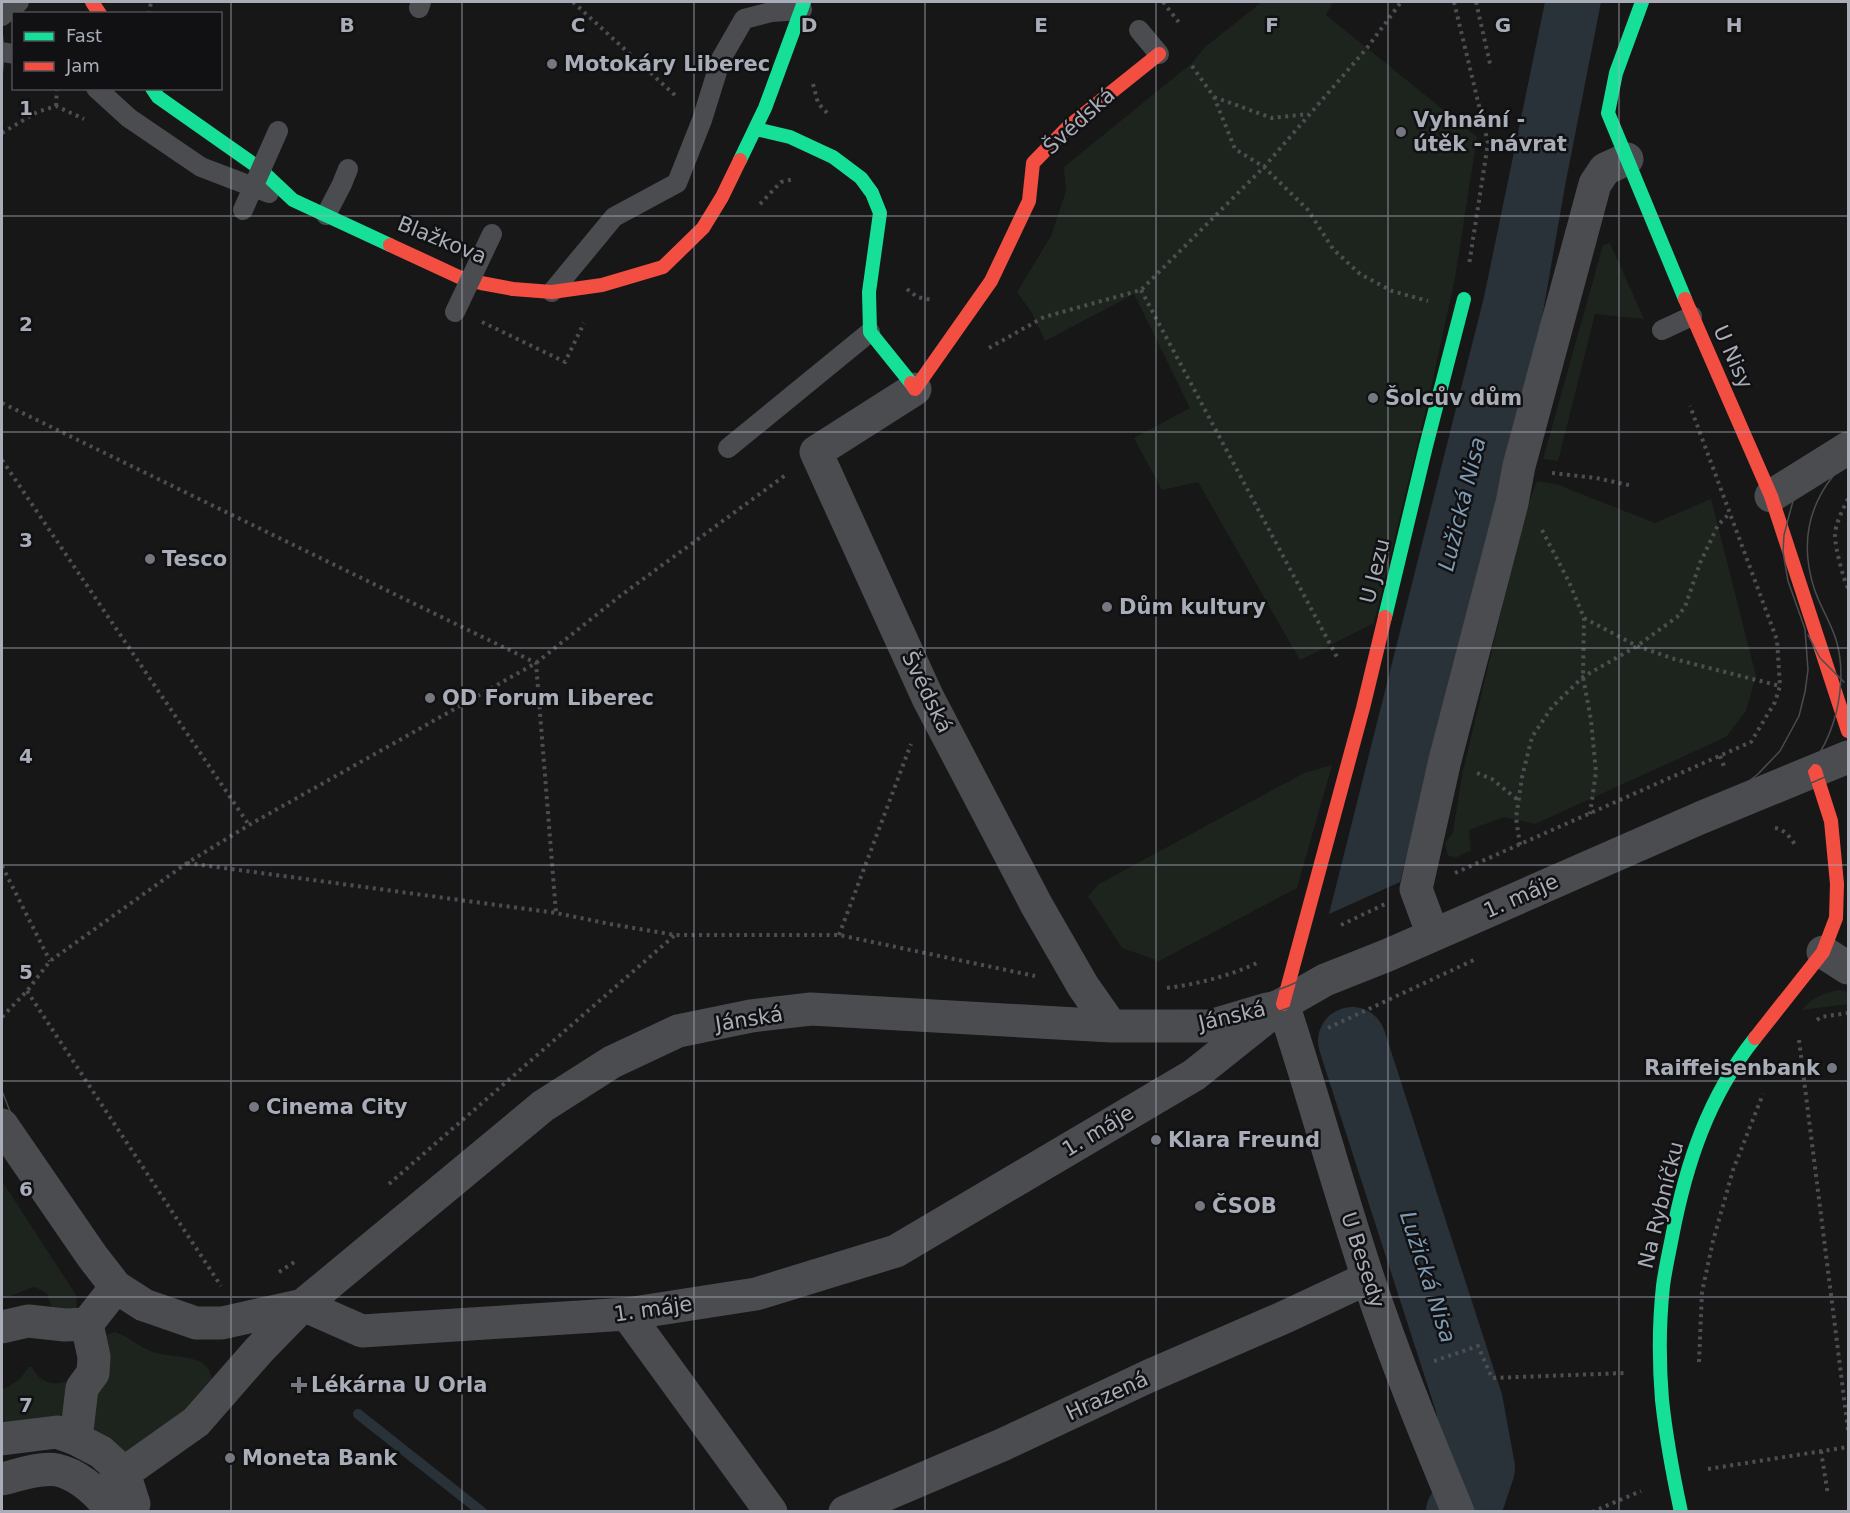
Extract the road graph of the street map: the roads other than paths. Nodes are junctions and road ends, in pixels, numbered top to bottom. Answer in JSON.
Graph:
{"nodes":[{"id":1,"x":20,"y":2,"type":"edge"},
{"id":2,"x":1642,"y":2,"type":"edge"},
{"id":3,"x":803,"y":6,"type":"edge"},
{"id":4,"x":2,"y":16,"type":"edge"},
{"id":5,"x":1139,"y":30,"type":"dead end"},
{"id":6,"x":1159,"y":54,"type":"joint"},
{"id":7,"x":98,"y":90,"type":"edge"},
{"id":8,"x":153,"y":90,"type":"edge"},
{"id":9,"x":756,"y":129,"type":"junction"},
{"id":10,"x":278,"y":132,"type":"dead end"},
{"id":11,"x":1627,"y":159,"type":"junction"},
{"id":12,"x":348,"y":169,"type":"dead end"},
{"id":13,"x":293,"y":200,"type":"junction"},
{"id":14,"x":243,"y":210,"type":"dead end"},
{"id":15,"x":326,"y":216,"type":"junction"},
{"id":16,"x":492,"y":234,"type":"dead end"},
{"id":17,"x":552,"y":292,"type":"junction"},
{"id":18,"x":1462,"y":304,"type":"road end"},
{"id":19,"x":455,"y":312,"type":"dead end"},
{"id":20,"x":1692,"y":316,"type":"junction"},
{"id":21,"x":1662,"y":330,"type":"dead end"},
{"id":22,"x":870,"y":332,"type":"junction"},
{"id":23,"x":915,"y":389,"type":"junction"},
{"id":24,"x":728,"y":448,"type":"dead end"},
{"id":25,"x":1848,"y":448,"type":"edge"},
{"id":26,"x":1771,"y":496,"type":"junction"},
{"id":27,"x":1848,"y":731,"type":"edge"},
{"id":28,"x":1848,"y":757,"type":"edge"},
{"id":29,"x":1815,"y":771,"type":"junction"},
{"id":30,"x":1433,"y":935,"type":"junction"},
{"id":31,"x":1836,"y":960,"type":"edge"},
{"id":32,"x":1283,"y":1004,"type":"junction"},
{"id":33,"x":1111,"y":1026,"type":"junction"},
{"id":34,"x":2,"y":1125,"type":"edge"},
{"id":35,"x":1368,"y":1278,"type":"junction"},
{"id":36,"x":116,"y":1287,"type":"junction"},
{"id":37,"x":303,"y":1305,"type":"junction"},
{"id":38,"x":627,"y":1314,"type":"junction"},
{"id":39,"x":87,"y":1324,"type":"junction"},
{"id":40,"x":2,"y":1327,"type":"edge"},
{"id":41,"x":2,"y":1439,"type":"edge"},
{"id":42,"x":76,"y":1439,"type":"junction"},
{"id":43,"x":124,"y":1473,"type":"junction"},
{"id":44,"x":2,"y":1479,"type":"edge"},
{"id":45,"x":116,"y":1504,"type":"edge"},
{"id":46,"x":771,"y":1512,"type":"edge"},
{"id":47,"x":845,"y":1512,"type":"edge"},
{"id":48,"x":1458,"y":1512,"type":"edge"},
{"id":49,"x":1681,"y":1512,"type":"edge"}],
"edges":[{"from":1,"to":4,"type":"lane"},
{"from":2,"to":11,"type":"street","name":"U Nisy"},
{"from":3,"to":9,"type":"street","name":"Blažkova"},
{"from":3,"to":17,"type":"lane"},
{"from":5,"to":6,"type":"lane"},
{"from":6,"to":23,"type":"street","name":"Švédská"},
{"from":7,"to":13,"type":"lane"},
{"from":8,"to":13,"type":"street","name":"Blažkova"},
{"from":9,"to":17,"type":"street","name":"Blažkova"},
{"from":9,"to":22,"type":"street"},
{"from":10,"to":14,"type":"lane","bridge":true},
{"from":11,"to":20,"type":"street","name":"U Nisy"},
{"from":11,"to":30,"type":"street"},
{"from":12,"to":15,"type":"lane"},
{"from":13,"to":15,"type":"street","name":"Blažkova"},
{"from":15,"to":17,"type":"street","name":"Blažkova"},
{"from":16,"to":19,"type":"lane","bridge":true},
{"from":18,"to":32,"type":"street","name":"U Jezu"},
{"from":20,"to":21,"type":"lane"},
{"from":20,"to":26,"type":"street","name":"U Nisy"},
{"from":22,"to":23,"type":"street"},
{"from":22,"to":24,"type":"lane"},
{"from":23,"to":33,"type":"street","name":"Švédská"},
{"from":25,"to":26,"type":"street"},
{"from":26,"to":27,"type":"street","name":"U Nisy"},
{"from":28,"to":29,"type":"street","name":"1. máje"},
{"from":29,"to":30,"type":"street","name":"1. máje"},
{"from":29,"to":31,"type":"street","name":"Na Rybníčku"},
{"from":30,"to":32,"type":"street","name":"1. máje"},
{"from":31,"to":49,"type":"street","name":"Na Rybníčku"},
{"from":32,"to":33,"type":"street","name":"Jánská"},
{"from":32,"to":35,"type":"street","name":"U Besedy"},
{"from":32,"to":38,"type":"street","name":"1. máje"},
{"from":33,"to":37,"type":"street","name":"Jánská"},
{"from":34,"to":36,"type":"street"},
{"from":35,"to":47,"type":"street","name":"Hrazená"},
{"from":35,"to":48,"type":"street","name":"U Besedy"},
{"from":36,"to":37,"type":"street"},
{"from":36,"to":39,"type":"street"},
{"from":37,"to":38,"type":"street","name":"1. máje"},
{"from":37,"to":43,"type":"street","name":"Jánská"},
{"from":38,"to":46,"type":"street"},
{"from":39,"to":40,"type":"street"},
{"from":39,"to":42,"type":"street"},
{"from":41,"to":42,"type":"street"},
{"from":42,"to":43,"type":"street"},
{"from":43,"to":45,"type":"street","name":"Jánská"},
{"from":44,"to":45,"type":"street"}]}
